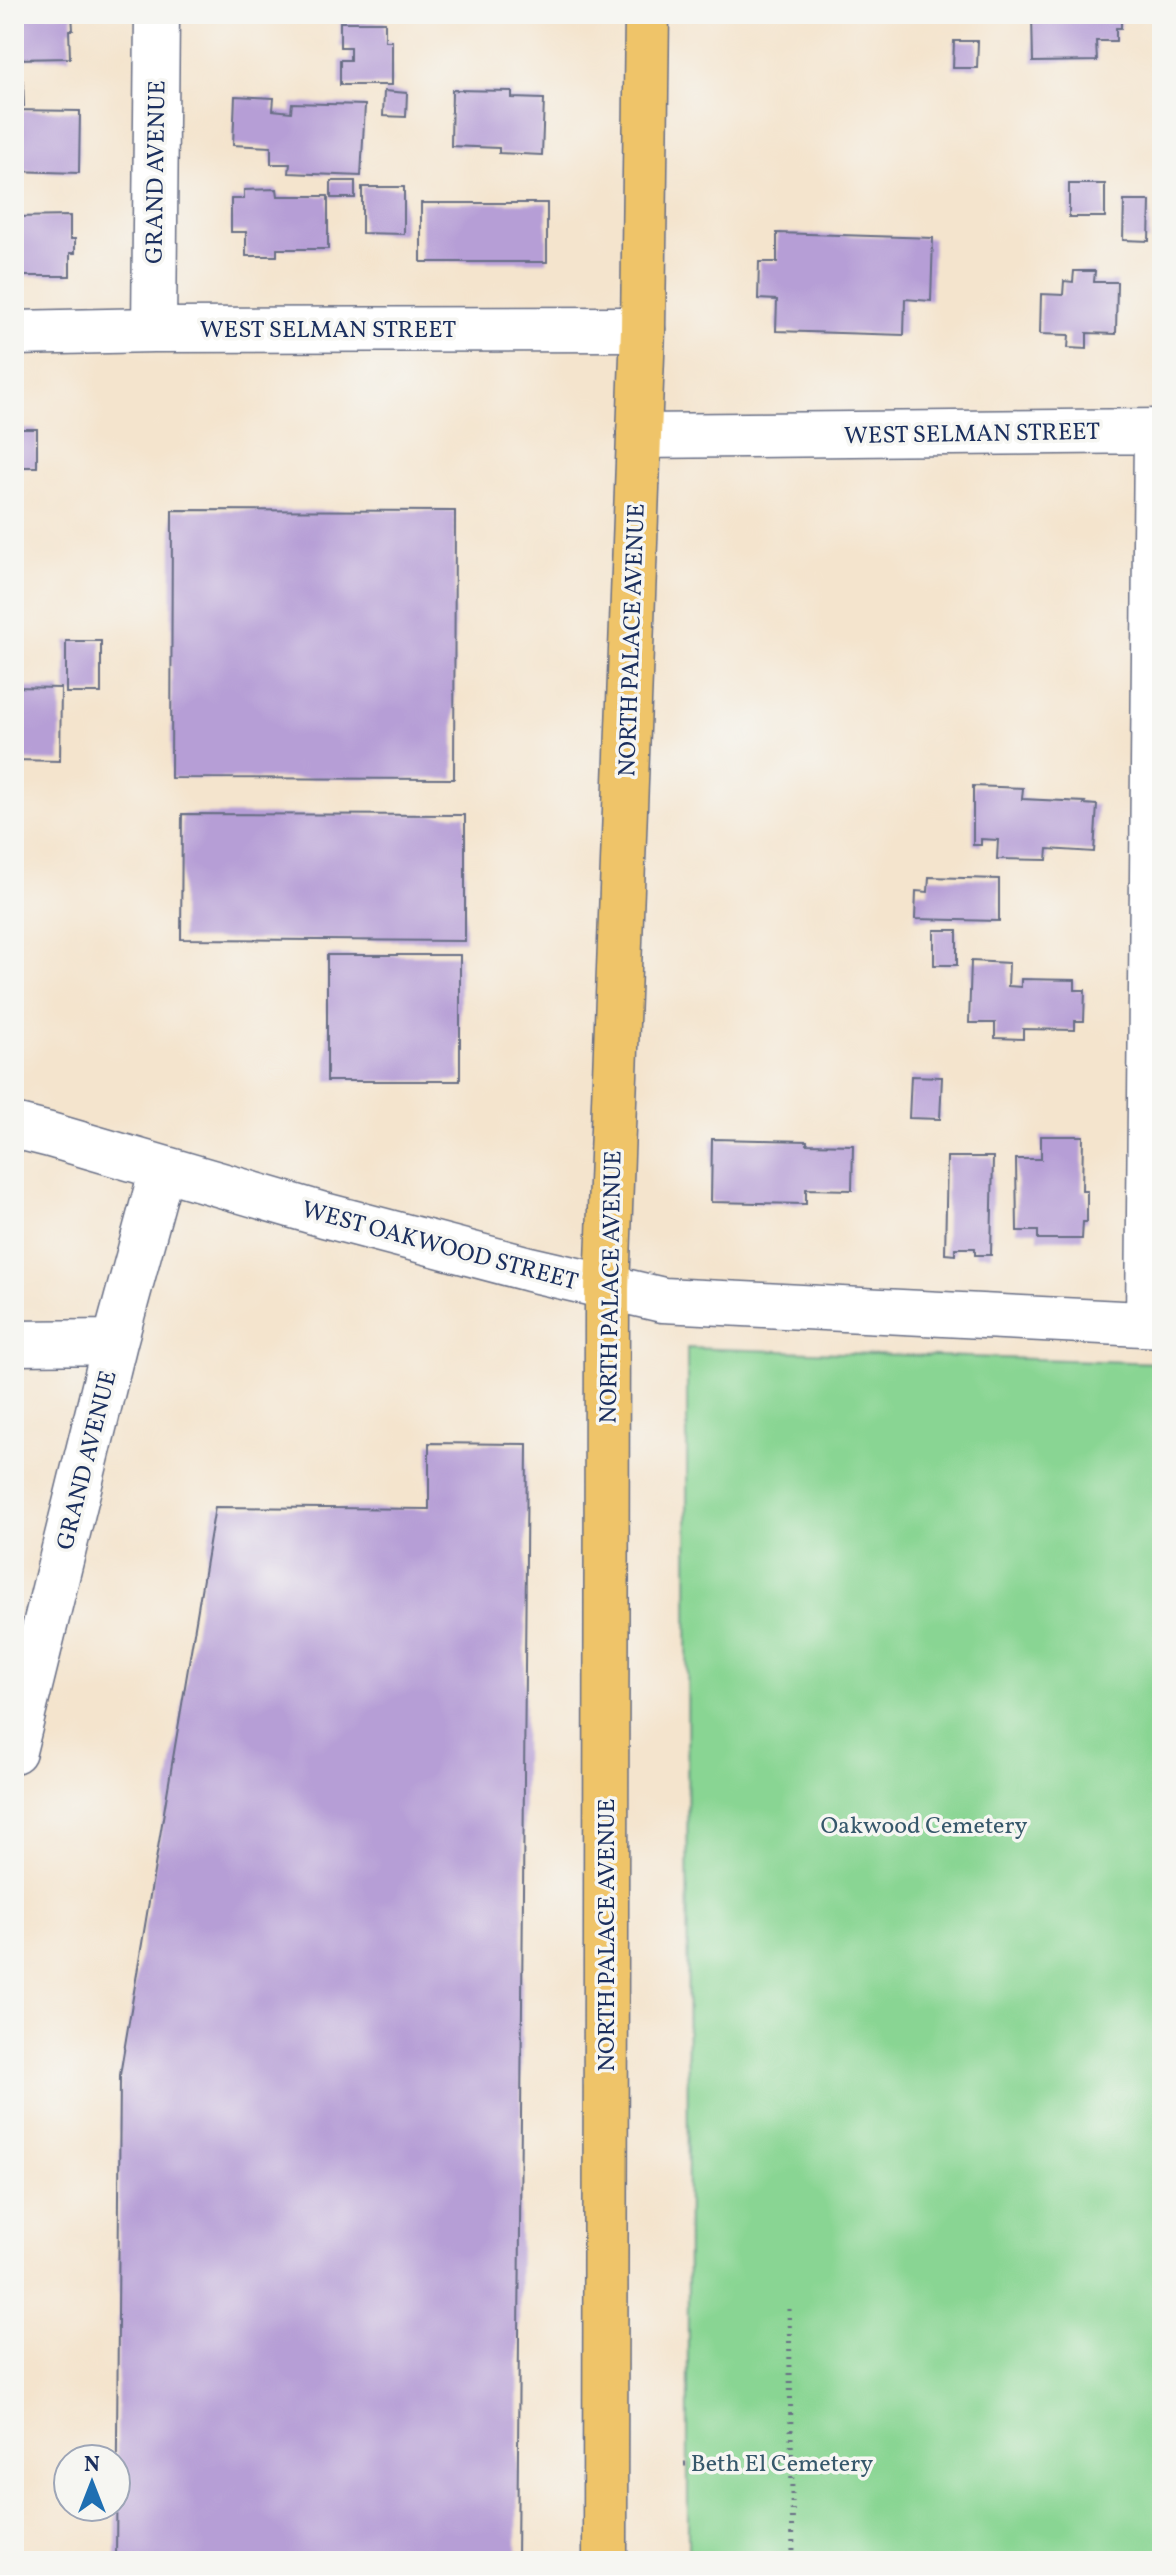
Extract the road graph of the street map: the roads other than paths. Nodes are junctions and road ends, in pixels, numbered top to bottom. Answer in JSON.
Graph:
{"nodes":[{"id":1,"x":157,"y":14,"type":"edge"},
{"id":2,"x":647,"y":14,"type":"edge"},
{"id":3,"x":643,"y":329,"type":"junction"},
{"id":4,"x":154,"y":330,"type":"junction"},
{"id":5,"x":14,"y":333,"type":"edge"},
{"id":6,"x":1159,"y":431,"type":"edge"},
{"id":7,"x":639,"y":436,"type":"junction"},
{"id":8,"x":1157,"y":946,"type":"edge"},
{"id":9,"x":14,"y":1126,"type":"edge"},
{"id":10,"x":162,"y":1169,"type":"junction"},
{"id":11,"x":607,"y":1289,"type":"junction"},
{"id":12,"x":1155,"y":1325,"type":"edge"},
{"id":13,"x":115,"y":1342,"type":"junction"},
{"id":14,"x":14,"y":1343,"type":"edge"},
{"id":15,"x":14,"y":1751,"type":"edge"},
{"id":16,"x":605,"y":2561,"type":"edge"}],
"edges":[{"from":1,"to":4,"type":"street","name":"GRAND AVENUE"},
{"from":2,"to":3,"type":"main road","name":"NORTH PALACE AVENUE"},
{"from":3,"to":4,"type":"street","name":"WEST SELMAN STREET"},
{"from":3,"to":7,"type":"main road","name":"NORTH PALACE AVENUE"},
{"from":4,"to":5,"type":"street","name":"WEST SELMAN STREET"},
{"from":6,"to":7,"type":"street","name":"WEST SELMAN STREET"},
{"from":6,"to":8,"type":"street"},
{"from":7,"to":11,"type":"main road","name":"NORTH PALACE AVENUE"},
{"from":8,"to":12,"type":"street"},
{"from":9,"to":10,"type":"street","name":"WEST OAKWOOD STREET"},
{"from":10,"to":11,"type":"street","name":"WEST OAKWOOD STREET"},
{"from":10,"to":13,"type":"street","name":"GRAND AVENUE"},
{"from":11,"to":12,"type":"street","name":"WEST OAKWOOD STREET"},
{"from":11,"to":16,"type":"main road","name":"NORTH PALACE AVENUE"},
{"from":13,"to":14,"type":"street"},
{"from":13,"to":15,"type":"street","name":"GRAND AVENUE"}]}
